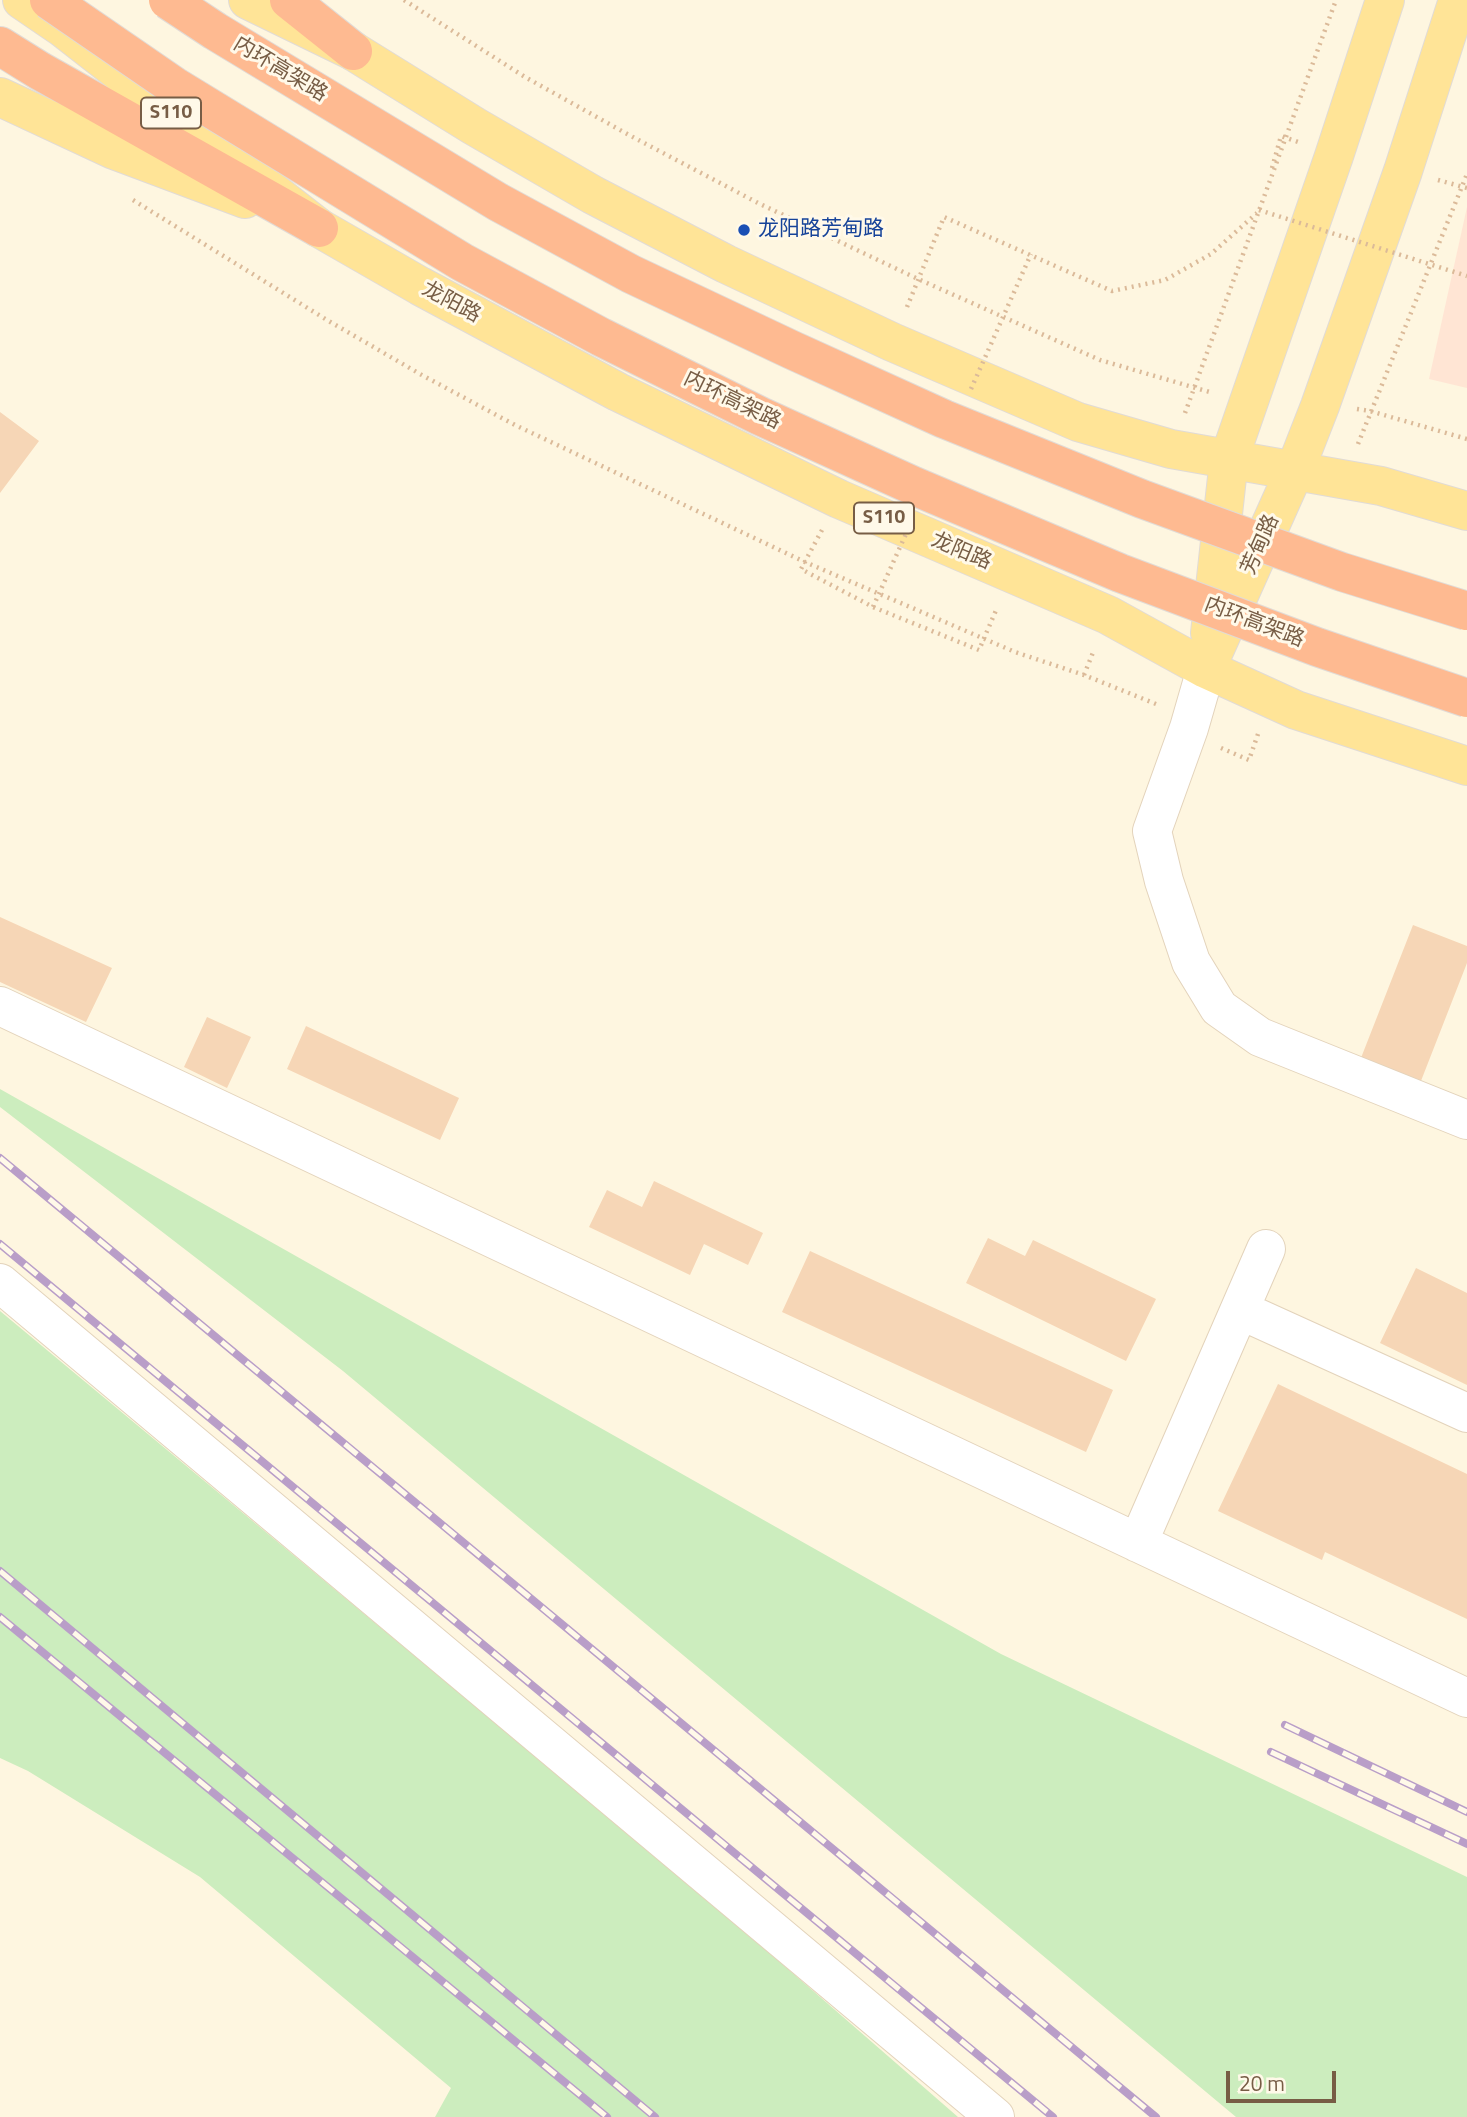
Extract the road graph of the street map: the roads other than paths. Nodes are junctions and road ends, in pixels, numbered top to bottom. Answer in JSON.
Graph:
{"nodes":[{"id":1,"x":22,"y":0,"type":"edge"},
{"id":2,"x":49,"y":0,"type":"edge"},
{"id":3,"x":168,"y":0,"type":"edge"},
{"id":4,"x":248,"y":0,"type":"edge"},
{"id":5,"x":289,"y":0,"type":"edge"},
{"id":6,"x":301,"y":0,"type":"edge"},
{"id":7,"x":1385,"y":0,"type":"edge"},
{"id":8,"x":1458,"y":0,"type":"edge"},
{"id":9,"x":0,"y":46,"type":"edge"},
{"id":10,"x":353,"y":51,"type":"junction"},
{"id":11,"x":0,"y":97,"type":"edge"},
{"id":12,"x":319,"y":228,"type":"junction"},
{"id":13,"x":1229,"y":459,"type":"junction"},
{"id":14,"x":1295,"y":470,"type":"junction"},
{"id":15,"x":1467,"y":512,"type":"edge"},
{"id":16,"x":1467,"y":611,"type":"edge"},
{"id":17,"x":1206,"y":669,"type":"junction"},
{"id":18,"x":1467,"y":698,"type":"edge"},
{"id":19,"x":1467,"y":766,"type":"edge"},
{"id":20,"x":0,"y":1006,"type":"edge"},
{"id":21,"x":1467,"y":1120,"type":"edge"},
{"id":22,"x":1266,"y":1249,"type":"dead end"},
{"id":23,"x":0,"y":1283,"type":"edge"},
{"id":24,"x":1240,"y":1310,"type":"junction"},
{"id":25,"x":1467,"y":1413,"type":"edge"},
{"id":26,"x":1138,"y":1543,"type":"junction"},
{"id":27,"x":1467,"y":1698,"type":"edge"},
{"id":28,"x":995,"y":2117,"type":"edge"}],
"edges":[{"from":1,"to":12,"type":"main road","name":"龙阳路","number":"S110"},
{"from":2,"to":18,"type":"highway","name":"内环高架路","bridge":true},
{"from":3,"to":16,"type":"highway","name":"内环高架路","bridge":true},
{"from":4,"to":10,"type":"main road"},
{"from":5,"to":10,"type":"highway"},
{"from":6,"to":10,"type":"main road"},
{"from":7,"to":13,"type":"main road","name":"芳甸路"},
{"from":8,"to":14,"type":"main road","name":"芳甸路"},
{"from":9,"to":12,"type":"highway"},
{"from":10,"to":13,"type":"main road"},
{"from":11,"to":12,"type":"main road","name":"龙阳路","number":"S110"},
{"from":12,"to":17,"type":"main road","name":"龙阳路","number":"S110"},
{"from":13,"to":14,"type":"main road"},
{"from":13,"to":17,"type":"main road","name":"芳甸路"},
{"from":14,"to":15,"type":"main road"},
{"from":14,"to":17,"type":"main road","name":"芳甸路"},
{"from":17,"to":19,"type":"main road","name":"龙阳路","number":"S110"},
{"from":17,"to":21,"type":"lane"},
{"from":20,"to":26,"type":"lane"},
{"from":22,"to":24,"type":"lane"},
{"from":23,"to":28,"type":"lane"},
{"from":24,"to":25,"type":"lane"},
{"from":24,"to":26,"type":"lane"},
{"from":26,"to":27,"type":"lane"}]}
